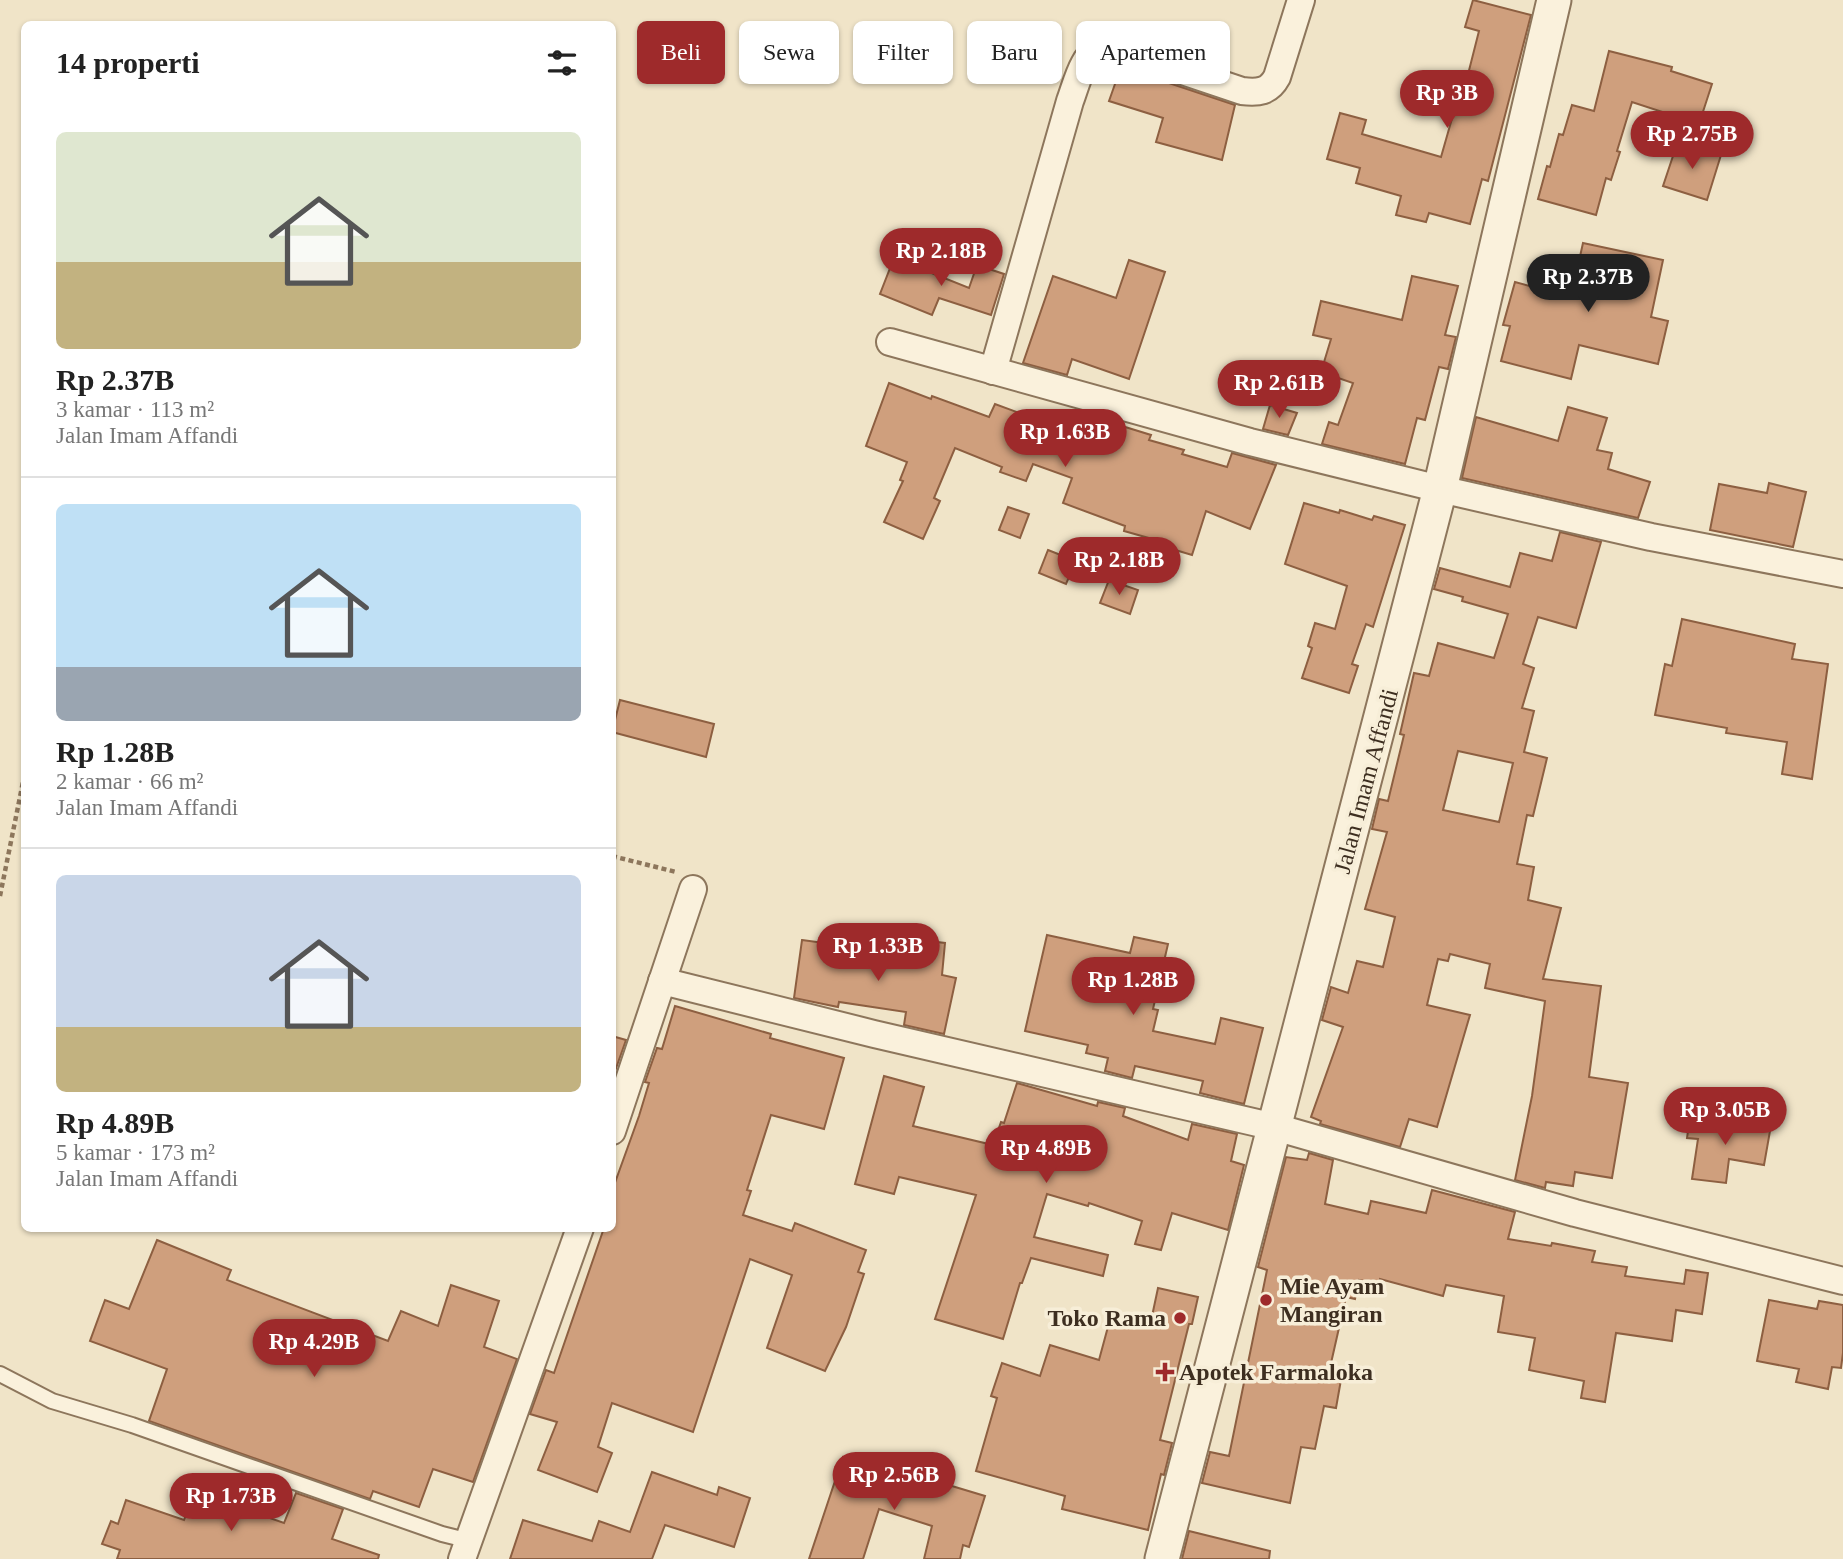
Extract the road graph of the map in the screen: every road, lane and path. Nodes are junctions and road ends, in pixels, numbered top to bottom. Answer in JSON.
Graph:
{"nodes":[{"id":1,"x":1301,"y":0,"type":"edge"},
{"id":2,"x":1554,"y":0,"type":"edge"},
{"id":3,"x":890,"y":342,"type":"dead end"},
{"id":4,"x":993,"y":371,"type":"junction"},
{"id":5,"x":1440,"y":489,"type":"junction"},
{"id":6,"x":1843,"y":574,"type":"edge"},
{"id":7,"x":21,"y":792,"type":"edge"},
{"id":8,"x":616,"y":857,"type":"edge"},
{"id":9,"x":693,"y":889,"type":"joint"},
{"id":10,"x":0,"y":896,"type":"edge"},
{"id":11,"x":662,"y":981,"type":"junction"},
{"id":12,"x":616,"y":1119,"type":"edge"},
{"id":13,"x":1275,"y":1127,"type":"junction"},
{"id":14,"x":579,"y":1232,"type":"edge"},
{"id":15,"x":1843,"y":1281,"type":"edge"},
{"id":16,"x":0,"y":1374,"type":"edge"},
{"id":17,"x":466,"y":1550,"type":"edge"},
{"id":18,"x":1162,"y":1559,"type":"edge"}],
"edges":[{"from":1,"to":4,"type":"street"},
{"from":2,"to":5,"type":"street","name":"Jalan Imam Affandi"},
{"from":3,"to":4,"type":"street"},
{"from":4,"to":5,"type":"street"},
{"from":5,"to":6,"type":"street"},
{"from":5,"to":13,"type":"street","name":"Jalan Imam Affandi"},
{"from":7,"to":10,"type":"path"},
{"from":8,"to":9,"type":"path"},
{"from":9,"to":11,"type":"street"},
{"from":11,"to":12,"type":"street"},
{"from":11,"to":13,"type":"street"},
{"from":13,"to":15,"type":"street"},
{"from":13,"to":18,"type":"street","name":"Jalan Imam Affandi"},
{"from":14,"to":17,"type":"street"},
{"from":16,"to":17,"type":"lane"}]}
